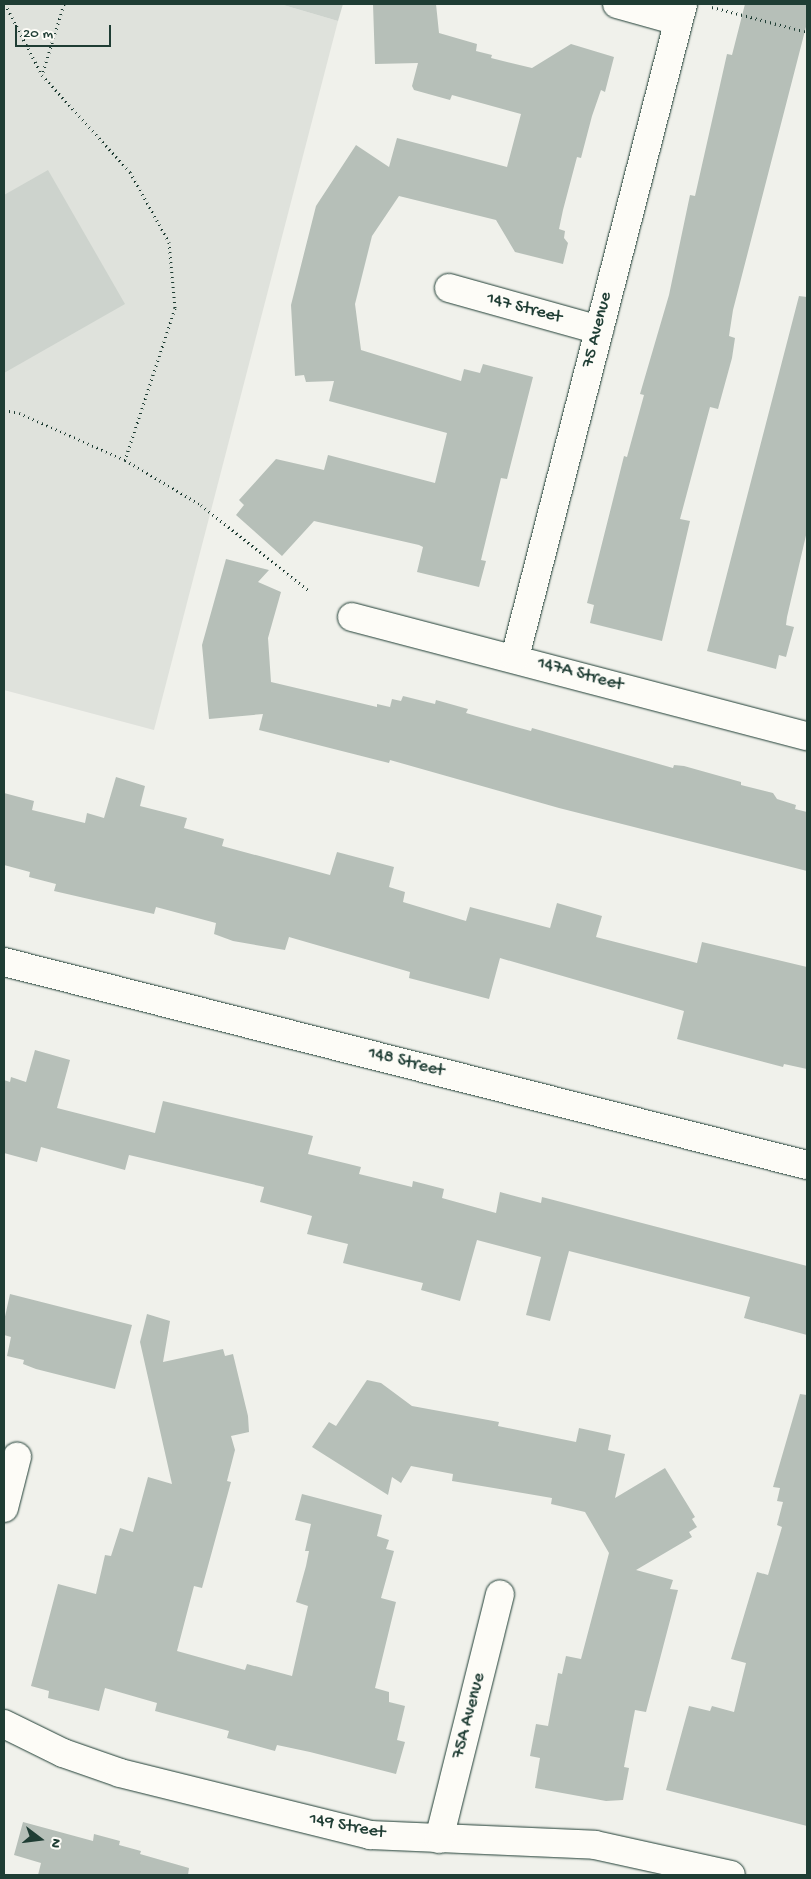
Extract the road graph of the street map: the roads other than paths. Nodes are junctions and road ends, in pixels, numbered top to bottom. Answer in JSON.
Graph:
{"nodes":[{"id":1,"x":617,"y":4,"type":"edge"},
{"id":2,"x":690,"y":10,"type":"edge"},
{"id":3,"x":449,"y":288,"type":"dead end"},
{"id":4,"x":599,"y":330,"type":"junction"},
{"id":5,"x":352,"y":617,"type":"dead end"},
{"id":6,"x":515,"y":657,"type":"junction"},
{"id":7,"x":807,"y":736,"type":"edge"},
{"id":8,"x":4,"y":962,"type":"edge"},
{"id":9,"x":807,"y":1165,"type":"edge"},
{"id":10,"x":17,"y":1457,"type":"dead end"},
{"id":11,"x":4,"y":1508,"type":"edge"},
{"id":12,"x":500,"y":1594,"type":"dead end"},
{"id":13,"x":4,"y":1724,"type":"edge"},
{"id":14,"x":439,"y":1839,"type":"junction"},
{"id":15,"x":731,"y":1875,"type":"edge"}],
"edges":[{"from":1,"to":2,"type":"street"},
{"from":2,"to":4,"type":"street","name":"75 Avenue"},
{"from":3,"to":4,"type":"street","name":"147 Street"},
{"from":4,"to":6,"type":"street","name":"75 Avenue"},
{"from":5,"to":6,"type":"street","name":"147A Street"},
{"from":6,"to":7,"type":"street","name":"147A Street"},
{"from":8,"to":9,"type":"street","name":"148 Street"},
{"from":10,"to":11,"type":"street"},
{"from":12,"to":14,"type":"street","name":"75A Avenue"},
{"from":13,"to":14,"type":"street","name":"149 Street"},
{"from":14,"to":15,"type":"street","name":"149 Street"}]}
